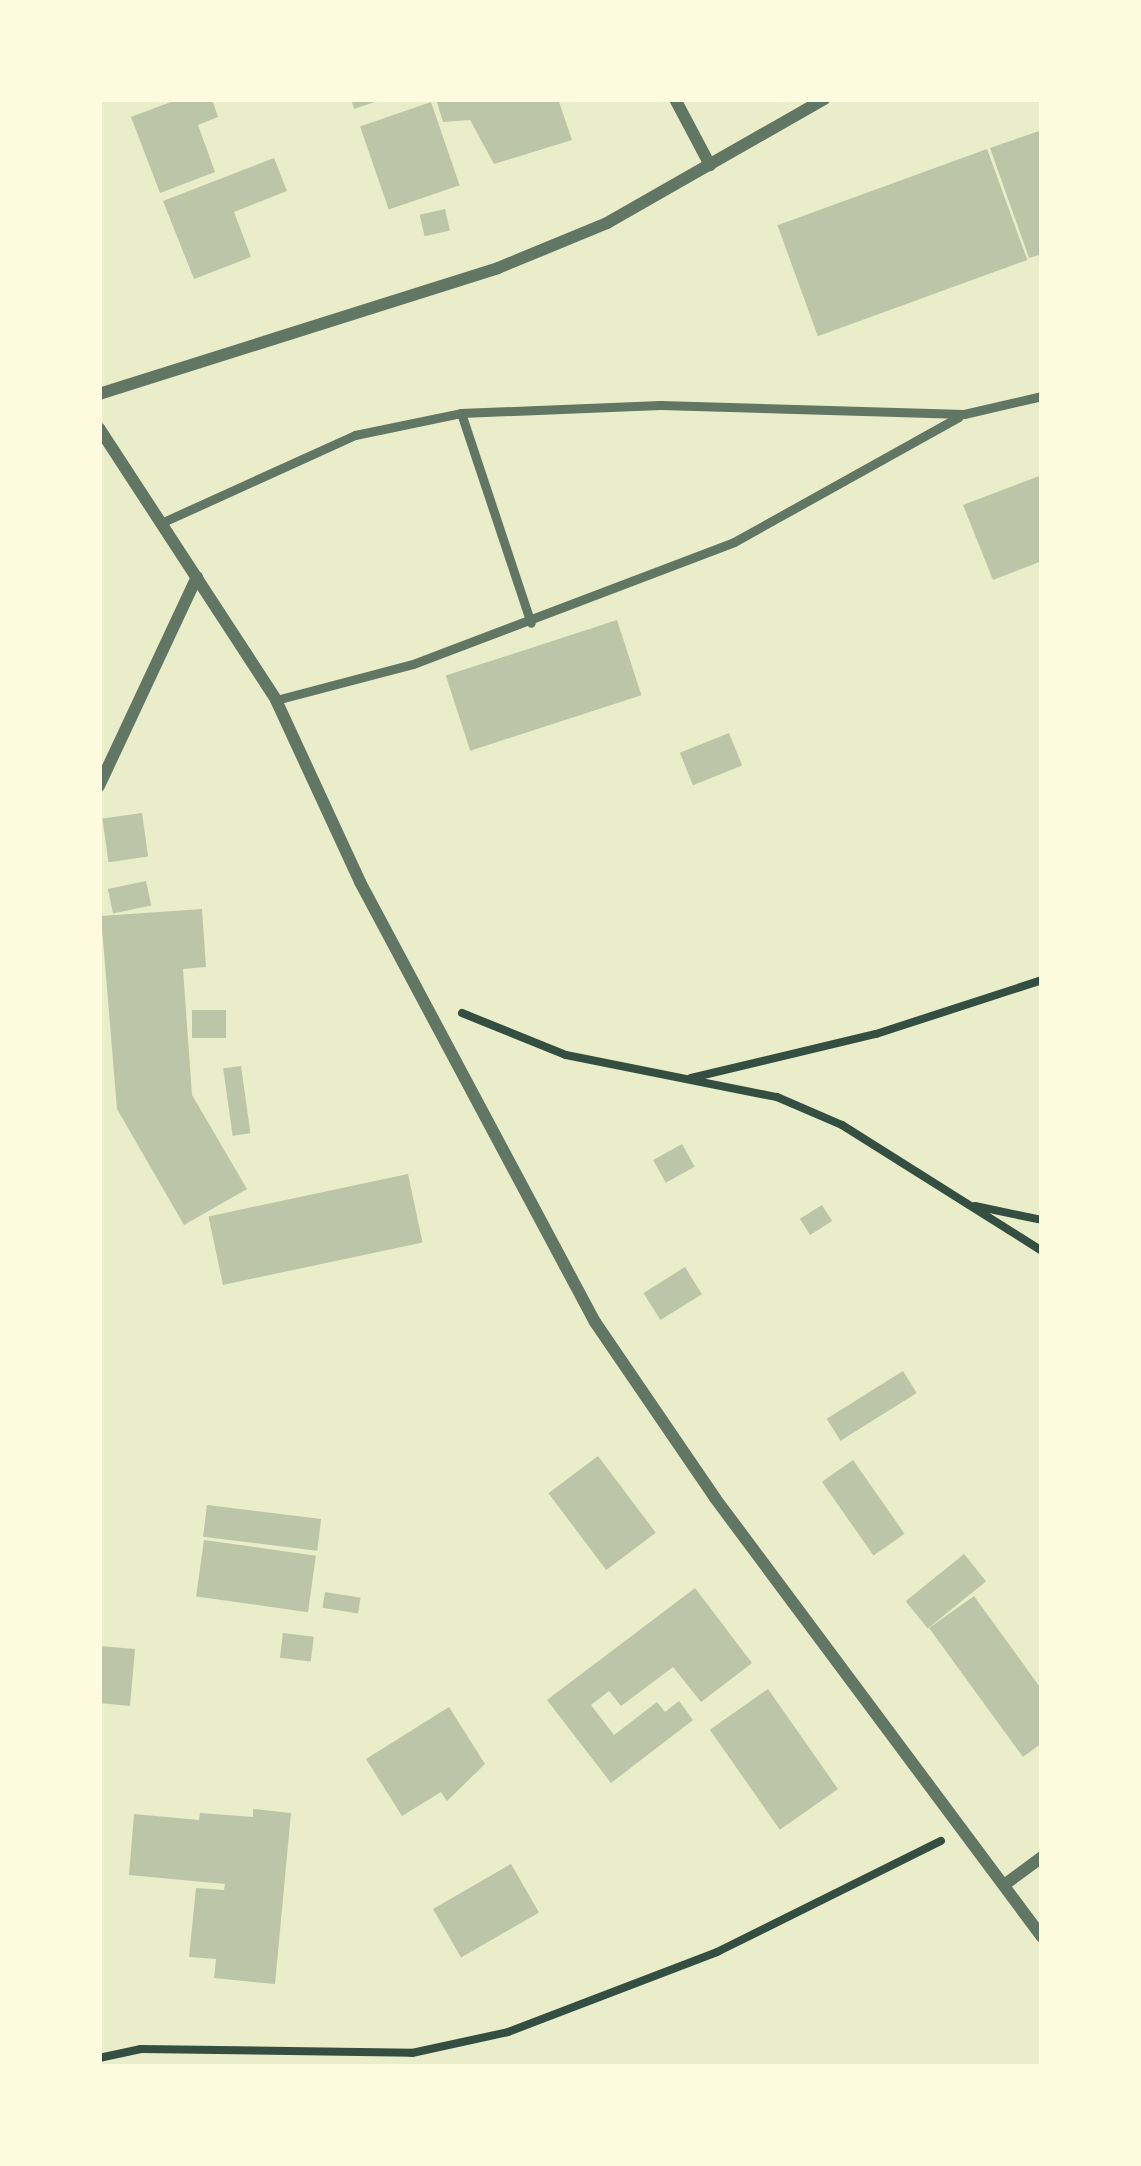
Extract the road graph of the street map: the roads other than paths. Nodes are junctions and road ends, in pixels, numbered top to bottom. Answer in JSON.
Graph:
{"nodes":[{"id":1,"x":675,"y":99,"type":"edge"},
{"id":2,"x":824,"y":99,"type":"edge"},
{"id":3,"x":710,"y":165,"type":"junction"},
{"id":4,"x":99,"y":394,"type":"edge"},
{"id":5,"x":1042,"y":396,"type":"edge"},
{"id":6,"x":461,"y":413,"type":"junction"},
{"id":7,"x":964,"y":414,"type":"junction"},
{"id":8,"x":99,"y":428,"type":"edge"},
{"id":9,"x":161,"y":523,"type":"junction"},
{"id":10,"x":196,"y":578,"type":"junction"},
{"id":11,"x":531,"y":623,"type":"junction"},
{"id":12,"x":276,"y":700,"type":"junction"},
{"id":13,"x":99,"y":786,"type":"edge"},
{"id":14,"x":1042,"y":1857,"type":"edge"},
{"id":15,"x":1004,"y":1885,"type":"junction"},
{"id":16,"x":1042,"y":1937,"type":"edge"}],
"edges":[{"from":1,"to":3,"type":"street"},
{"from":2,"to":3,"type":"street"},
{"from":3,"to":4,"type":"street"},
{"from":5,"to":7,"type":"lane"},
{"from":6,"to":7,"type":"lane"},
{"from":6,"to":9,"type":"lane"},
{"from":6,"to":11,"type":"lane"},
{"from":7,"to":11,"type":"lane"},
{"from":8,"to":9,"type":"street"},
{"from":9,"to":10,"type":"street"},
{"from":10,"to":12,"type":"street"},
{"from":10,"to":13,"type":"street"},
{"from":11,"to":12,"type":"lane"},
{"from":12,"to":15,"type":"street"},
{"from":14,"to":15,"type":"street"},
{"from":15,"to":16,"type":"street"}]}
